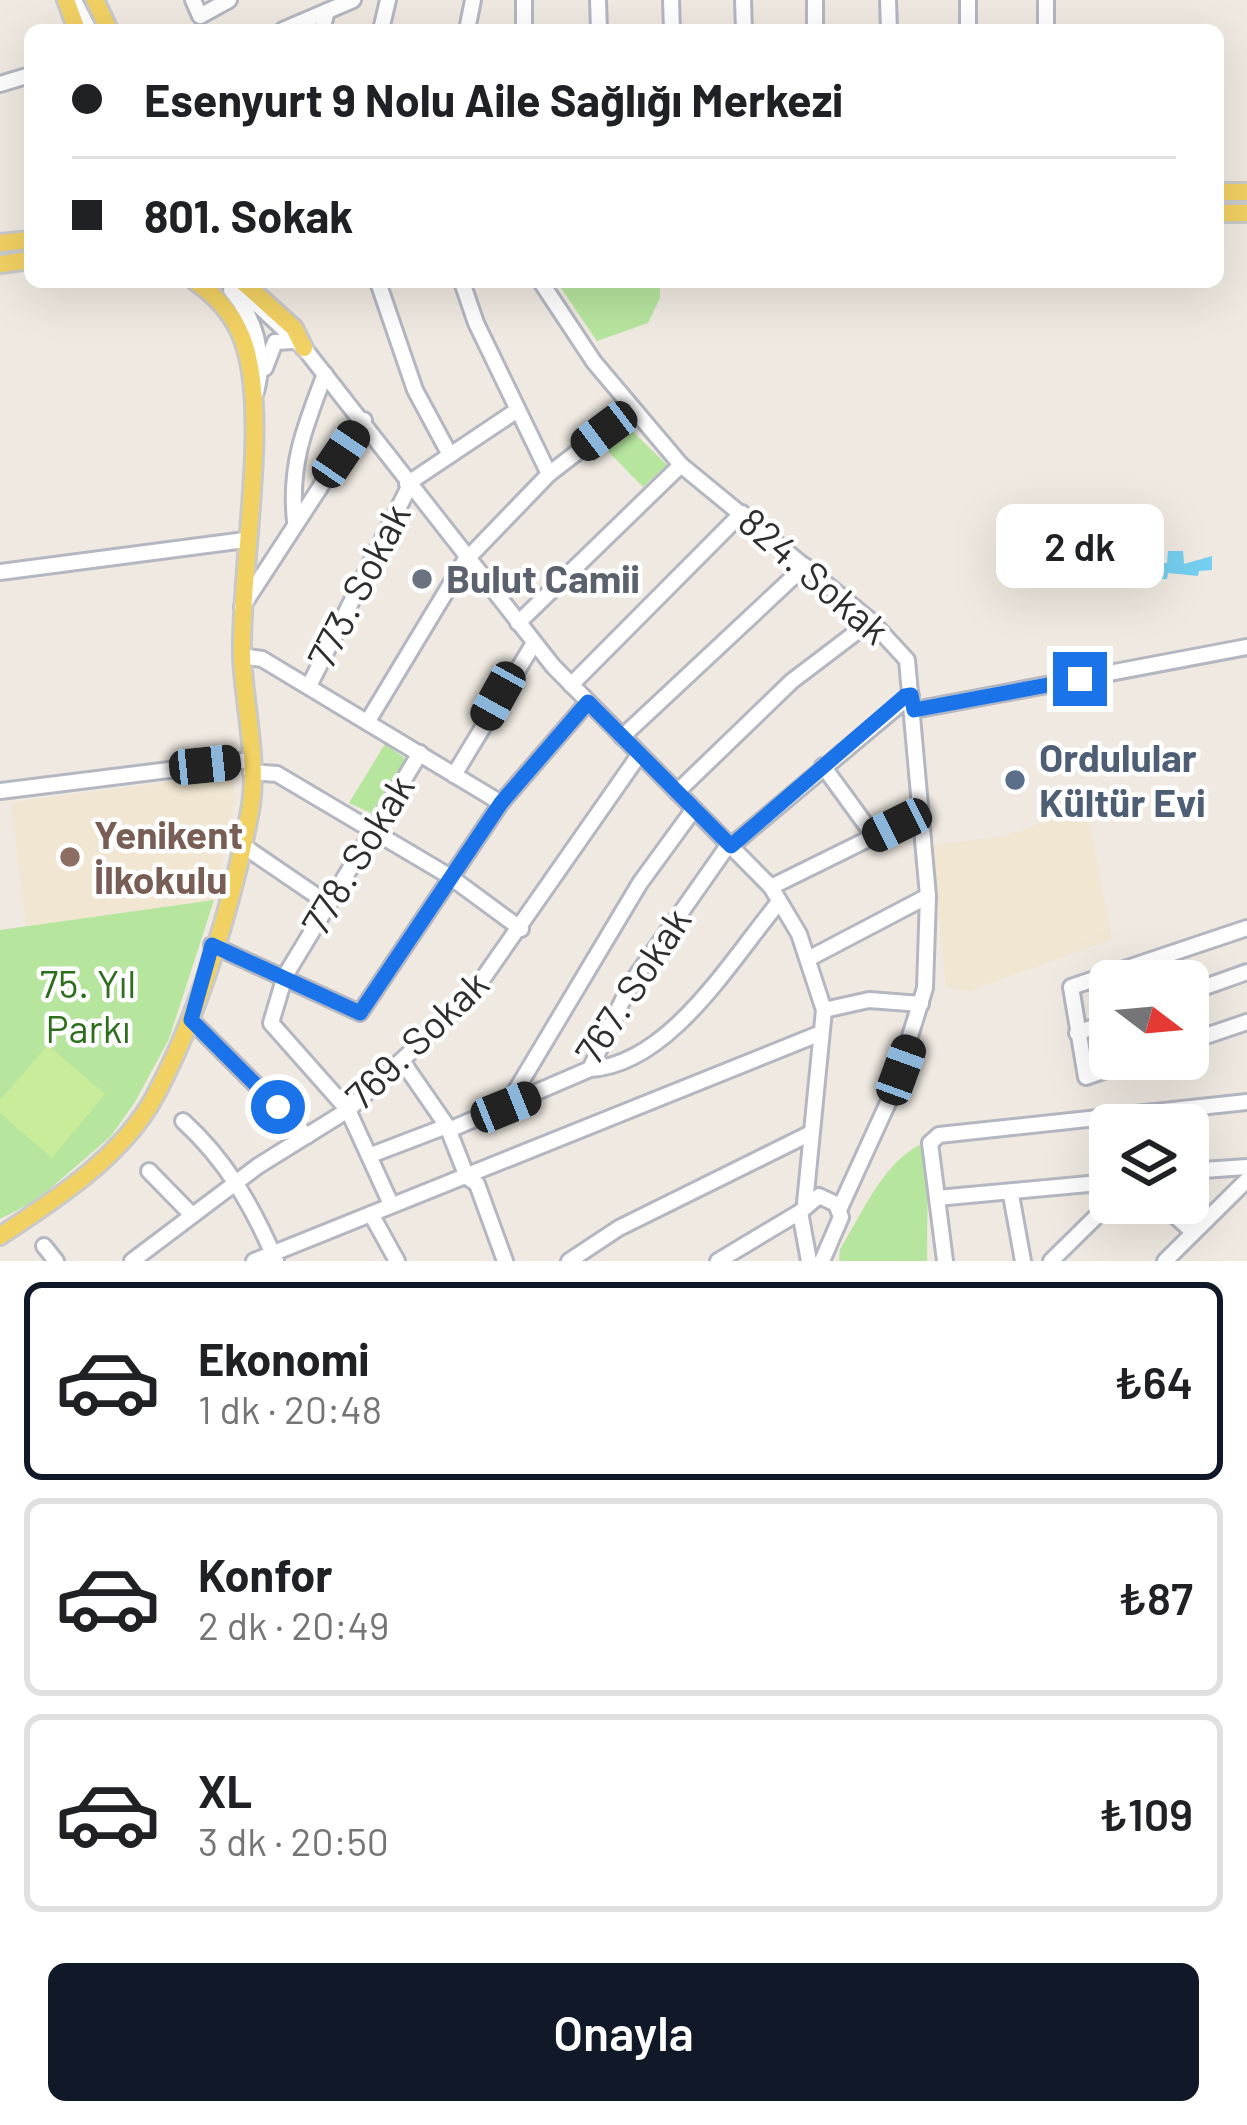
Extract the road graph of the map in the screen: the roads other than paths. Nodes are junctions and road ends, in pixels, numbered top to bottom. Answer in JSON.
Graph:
{"nodes":[{"id":1,"x":193,"y":0,"type":"edge"},
{"id":2,"x":229,"y":0,"type":"edge"},
{"id":3,"x":353,"y":0,"type":"edge"},
{"id":4,"x":326,"y":11,"type":"junction"},
{"id":5,"x":297,"y":24,"type":"edge"},
{"id":6,"x":323,"y":24,"type":"edge"},
{"id":7,"x":203,"y":288,"type":"edge"},
{"id":8,"x":227,"y":288,"type":"edge"},
{"id":9,"x":238,"y":288,"type":"edge"},
{"id":10,"x":250,"y":288,"type":"edge"},
{"id":11,"x":381,"y":288,"type":"edge"},
{"id":12,"x":465,"y":288,"type":"edge"},
{"id":13,"x":545,"y":288,"type":"edge"},
{"id":14,"x":299,"y":345,"type":"junction"},
{"id":15,"x":325,"y":374,"type":"junction"},
{"id":16,"x":259,"y":383,"type":"junction"},
{"id":17,"x":254,"y":405,"type":"junction"},
{"id":18,"x":632,"y":410,"type":"junction"},
{"id":19,"x":516,"y":411,"type":"junction"},
{"id":20,"x":364,"y":420,"type":"junction"},
{"id":21,"x":450,"y":454,"type":"junction"},
{"id":22,"x":682,"y":465,"type":"junction"},
{"id":23,"x":549,"y":474,"type":"junction"},
{"id":24,"x":408,"y":486,"type":"junction"},
{"id":25,"x":742,"y":513,"type":"junction"},
{"id":26,"x":296,"y":521,"type":"junction"},
{"id":27,"x":245,"y":540,"type":"junction"},
{"id":28,"x":468,"y":558,"type":"junction"},
{"id":29,"x":805,"y":566,"type":"junction"},
{"id":30,"x":0,"y":572,"type":"edge"},
{"id":31,"x":242,"y":607,"type":"junction"},
{"id":32,"x":871,"y":621,"type":"junction"},
{"id":33,"x":518,"y":623,"type":"junction"},
{"id":34,"x":534,"y":643,"type":"junction"},
{"id":35,"x":1247,"y":647,"type":"edge"},
{"id":36,"x":242,"y":656,"type":"junction"},
{"id":37,"x":572,"y":685,"type":"junction"},
{"id":38,"x":309,"y":686,"type":"junction"},
{"id":39,"x":588,"y":702,"type":"junction"},
{"id":40,"x":913,"y":703,"type":"junction"},
{"id":41,"x":368,"y":722,"type":"junction"},
{"id":42,"x":622,"y":737,"type":"junction"},
{"id":43,"x":420,"y":753,"type":"junction"},
{"id":44,"x":639,"y":755,"type":"junction"},
{"id":45,"x":250,"y":766,"type":"junction"},
{"id":46,"x":823,"y":766,"type":"junction"},
{"id":47,"x":454,"y":775,"type":"junction"},
{"id":48,"x":0,"y":791,"type":"edge"},
{"id":49,"x":676,"y":792,"type":"junction"},
{"id":50,"x":501,"y":803,"type":"junction"},
{"id":51,"x":694,"y":809,"type":"junction"},
{"id":52,"x":919,"y":814,"type":"junction"},
{"id":53,"x":374,"y":832,"type":"junction"},
{"id":54,"x":874,"y":836,"type":"junction"},
{"id":55,"x":242,"y":845,"type":"junction"},
{"id":56,"x":730,"y":845,"type":"junction"},
{"id":57,"x":449,"y":877,"type":"junction"},
{"id":58,"x":775,"y":895,"type":"junction"},
{"id":59,"x":928,"y":896,"type":"junction"},
{"id":60,"x":327,"y":903,"type":"junction"},
{"id":61,"x":1247,"y":928,"type":"edge"},
{"id":62,"x":521,"y":929,"type":"junction"},
{"id":63,"x":212,"y":945,"type":"junction"},
{"id":64,"x":808,"y":959,"type":"junction"},
{"id":65,"x":1247,"y":971,"type":"edge"},
{"id":66,"x":285,"y":976,"type":"junction"},
{"id":67,"x":1209,"y":985,"type":"edge"},
{"id":68,"x":921,"y":1004,"type":"junction"},
{"id":69,"x":824,"y":1010,"type":"junction"},
{"id":70,"x":191,"y":1020,"type":"junction"},
{"id":71,"x":1247,"y":1022,"type":"edge"},
{"id":72,"x":1089,"y":1029,"type":"edge"},
{"id":73,"x":1077,"y":1033,"type":"junction"},
{"id":74,"x":821,"y":1034,"type":"junction"},
{"id":75,"x":1209,"y":1035,"type":"edge"},
{"id":76,"x":402,"y":1061,"type":"junction"},
{"id":77,"x":590,"y":1069,"type":"junction"},
{"id":78,"x":1089,"y":1076,"type":"edge"},
{"id":79,"x":1247,"y":1102,"type":"edge"},
{"id":80,"x":506,"y":1107,"type":"junction"},
{"id":81,"x":349,"y":1110,"type":"junction"},
{"id":82,"x":183,"y":1121,"type":"dead end"},
{"id":83,"x":448,"y":1128,"type":"junction"},
{"id":84,"x":812,"y":1133,"type":"junction"},
{"id":85,"x":308,"y":1136,"type":"junction"},
{"id":86,"x":370,"y":1155,"type":"junction"},
{"id":87,"x":1247,"y":1167,"type":"edge"},
{"id":88,"x":1209,"y":1170,"type":"edge"},
{"id":89,"x":149,"y":1171,"type":"dead end"},
{"id":90,"x":466,"y":1177,"type":"junction"},
{"id":91,"x":1247,"y":1180,"type":"edge"},
{"id":92,"x":236,"y":1181,"type":"junction"},
{"id":93,"x":1089,"y":1184,"type":"edge"},
{"id":94,"x":1011,"y":1195,"type":"junction"},
{"id":95,"x":937,"y":1198,"type":"junction"},
{"id":96,"x":390,"y":1202,"type":"junction"},
{"id":97,"x":802,"y":1207,"type":"junction"},
{"id":98,"x":839,"y":1210,"type":"junction"},
{"id":99,"x":190,"y":1214,"type":"junction"},
{"id":100,"x":371,"y":1214,"type":"junction"},
{"id":101,"x":1089,"y":1224,"type":"edge"},
{"id":102,"x":1184,"y":1224,"type":"edge"},
{"id":103,"x":805,"y":1231,"type":"junction"},
{"id":104,"x":1193,"y":1232,"type":"junction"},
{"id":105,"x":831,"y":1235,"type":"junction"},
{"id":106,"x":0,"y":1236,"type":"edge"},
{"id":107,"x":44,"y":1246,"type":"dead end"},
{"id":108,"x":274,"y":1256,"type":"edge"},
{"id":109,"x":56,"y":1261,"type":"edge"},
{"id":110,"x":132,"y":1261,"type":"edge"},
{"id":111,"x":254,"y":1261,"type":"edge"},
{"id":112,"x":398,"y":1261,"type":"edge"},
{"id":113,"x":505,"y":1261,"type":"edge"},
{"id":114,"x":569,"y":1261,"type":"edge"},
{"id":115,"x":718,"y":1261,"type":"edge"},
{"id":116,"x":809,"y":1261,"type":"edge"},
{"id":117,"x":822,"y":1261,"type":"edge"},
{"id":118,"x":945,"y":1261,"type":"edge"},
{"id":119,"x":1023,"y":1261,"type":"edge"},
{"id":120,"x":1052,"y":1261,"type":"edge"},
{"id":121,"x":1165,"y":1261,"type":"edge"}],
"edges":[{"from":1,"to":2,"type":"street"},
{"from":3,"to":4,"type":"street"},
{"from":4,"to":5,"type":"street"},
{"from":4,"to":6,"type":"street"},
{"from":7,"to":17,"type":"main road"},
{"from":8,"to":16,"type":"street"},
{"from":9,"to":14,"type":"street"},
{"from":10,"to":14,"type":"main road"},
{"from":11,"to":21,"type":"street"},
{"from":12,"to":19,"type":"street"},
{"from":13,"to":18,"type":"street","name":"824. Sokak"},
{"from":14,"to":15,"type":"street"},
{"from":14,"to":16,"type":"street"},
{"from":15,"to":20,"type":"street"},
{"from":15,"to":26,"type":"street"},
{"from":16,"to":17,"type":"street"},
{"from":17,"to":27,"type":"main road"},
{"from":18,"to":22,"type":"street","name":"824. Sokak"},
{"from":18,"to":23,"type":"street"},
{"from":19,"to":21,"type":"street"},
{"from":19,"to":23,"type":"street"},
{"from":20,"to":24,"type":"street"},
{"from":20,"to":26,"type":"street"},
{"from":21,"to":24,"type":"street"},
{"from":22,"to":25,"type":"street","name":"824. Sokak"},
{"from":22,"to":33,"type":"street"},
{"from":23,"to":28,"type":"street"},
{"from":24,"to":28,"type":"street"},
{"from":24,"to":38,"type":"street","name":"773. Sokak"},
{"from":25,"to":29,"type":"street","name":"824. Sokak"},
{"from":25,"to":37,"type":"street"},
{"from":26,"to":31,"type":"street"},
{"from":27,"to":30,"type":"street"},
{"from":27,"to":31,"type":"main road"},
{"from":28,"to":33,"type":"street"},
{"from":28,"to":41,"type":"street"},
{"from":29,"to":32,"type":"street","name":"824. Sokak"},
{"from":29,"to":42,"type":"street"},
{"from":31,"to":36,"type":"main road"},
{"from":32,"to":40,"type":"street","name":"824. Sokak"},
{"from":32,"to":49,"type":"street"},
{"from":33,"to":34,"type":"street"},
{"from":34,"to":37,"type":"street"},
{"from":34,"to":47,"type":"street"},
{"from":35,"to":40,"type":"street"},
{"from":36,"to":38,"type":"street"},
{"from":36,"to":45,"type":"main road"},
{"from":37,"to":39,"type":"street"},
{"from":38,"to":41,"type":"street"},
{"from":39,"to":42,"type":"street"},
{"from":39,"to":50,"type":"street"},
{"from":40,"to":46,"type":"street","name":"767. Sokak"},
{"from":40,"to":52,"type":"street","name":"824. Sokak"},
{"from":41,"to":43,"type":"street"},
{"from":42,"to":44,"type":"street"},
{"from":43,"to":47,"type":"street"},
{"from":43,"to":53,"type":"street","name":"778. Sokak"},
{"from":44,"to":49,"type":"street"},
{"from":44,"to":62,"type":"street","name":"769. Sokak"},
{"from":45,"to":48,"type":"street"},
{"from":45,"to":53,"type":"street"},
{"from":45,"to":55,"type":"main road"},
{"from":46,"to":54,"type":"street"},
{"from":46,"to":56,"type":"street","name":"767. Sokak"},
{"from":47,"to":50,"type":"street"},
{"from":49,"to":51,"type":"street"},
{"from":50,"to":57,"type":"street"},
{"from":51,"to":56,"type":"street"},
{"from":51,"to":80,"type":"street"},
{"from":52,"to":54,"type":"street"},
{"from":52,"to":59,"type":"street","name":"824. Sokak"},
{"from":53,"to":57,"type":"street"},
{"from":53,"to":60,"type":"street","name":"778. Sokak"},
{"from":54,"to":58,"type":"street"},
{"from":55,"to":60,"type":"street"},
{"from":55,"to":63,"type":"main road"},
{"from":56,"to":58,"type":"street"},
{"from":56,"to":77,"type":"street","name":"767. Sokak"},
{"from":57,"to":62,"type":"street"},
{"from":57,"to":66,"type":"street"},
{"from":58,"to":64,"type":"street"},
{"from":58,"to":77,"type":"street"},
{"from":59,"to":64,"type":"street"},
{"from":59,"to":68,"type":"street","name":"824. Sokak"},
{"from":60,"to":66,"type":"street","name":"778. Sokak"},
{"from":61,"to":73,"type":"street"},
{"from":62,"to":76,"type":"street","name":"769. Sokak"},
{"from":63,"to":66,"type":"street"},
{"from":63,"to":70,"type":"main road"},
{"from":64,"to":69,"type":"street"},
{"from":65,"to":67,"type":"street"},
{"from":66,"to":81,"type":"street","name":"778. Sokak"},
{"from":68,"to":69,"type":"street"},
{"from":68,"to":98,"type":"street","name":"824. Sokak"},
{"from":69,"to":74,"type":"street"},
{"from":70,"to":85,"type":"street"},
{"from":70,"to":106,"type":"main road"},
{"from":71,"to":75,"type":"street"},
{"from":72,"to":73,"type":"street"},
{"from":73,"to":78,"type":"street"},
{"from":74,"to":84,"type":"street"},
{"from":74,"to":90,"type":"street"},
{"from":76,"to":81,"type":"street","name":"769. Sokak"},
{"from":76,"to":83,"type":"street"},
{"from":77,"to":80,"type":"street","name":"767. Sokak"},
{"from":79,"to":95,"type":"street"},
{"from":80,"to":83,"type":"street","name":"767. Sokak"},
{"from":81,"to":85,"type":"street","name":"769. Sokak"},
{"from":81,"to":86,"type":"street","name":"778. Sokak"},
{"from":82,"to":92,"type":"street"},
{"from":83,"to":86,"type":"street","name":"767. Sokak"},
{"from":83,"to":90,"type":"street"},
{"from":84,"to":97,"type":"street"},
{"from":84,"to":114,"type":"street"},
{"from":85,"to":92,"type":"street","name":"769. Sokak"},
{"from":86,"to":96,"type":"street","name":"778. Sokak"},
{"from":87,"to":88,"type":"street"},
{"from":89,"to":99,"type":"street"},
{"from":90,"to":96,"type":"street"},
{"from":90,"to":113,"type":"street"},
{"from":91,"to":104,"type":"street"},
{"from":92,"to":99,"type":"street","name":"769. Sokak"},
{"from":92,"to":108,"type":"street"},
{"from":93,"to":94,"type":"street"},
{"from":94,"to":95,"type":"street"},
{"from":94,"to":119,"type":"street"},
{"from":95,"to":118,"type":"street"},
{"from":96,"to":100,"type":"street"},
{"from":97,"to":98,"type":"street"},
{"from":97,"to":103,"type":"street"},
{"from":97,"to":115,"type":"street"},
{"from":98,"to":105,"type":"street"},
{"from":99,"to":110,"type":"street","name":"769. Sokak"},
{"from":100,"to":108,"type":"street"},
{"from":100,"to":112,"type":"street"},
{"from":101,"to":120,"type":"street"},
{"from":102,"to":104,"type":"street"},
{"from":103,"to":105,"type":"street"},
{"from":103,"to":116,"type":"street"},
{"from":104,"to":121,"type":"street"},
{"from":105,"to":117,"type":"street"},
{"from":107,"to":109,"type":"street"},
{"from":108,"to":111,"type":"street"}]}
